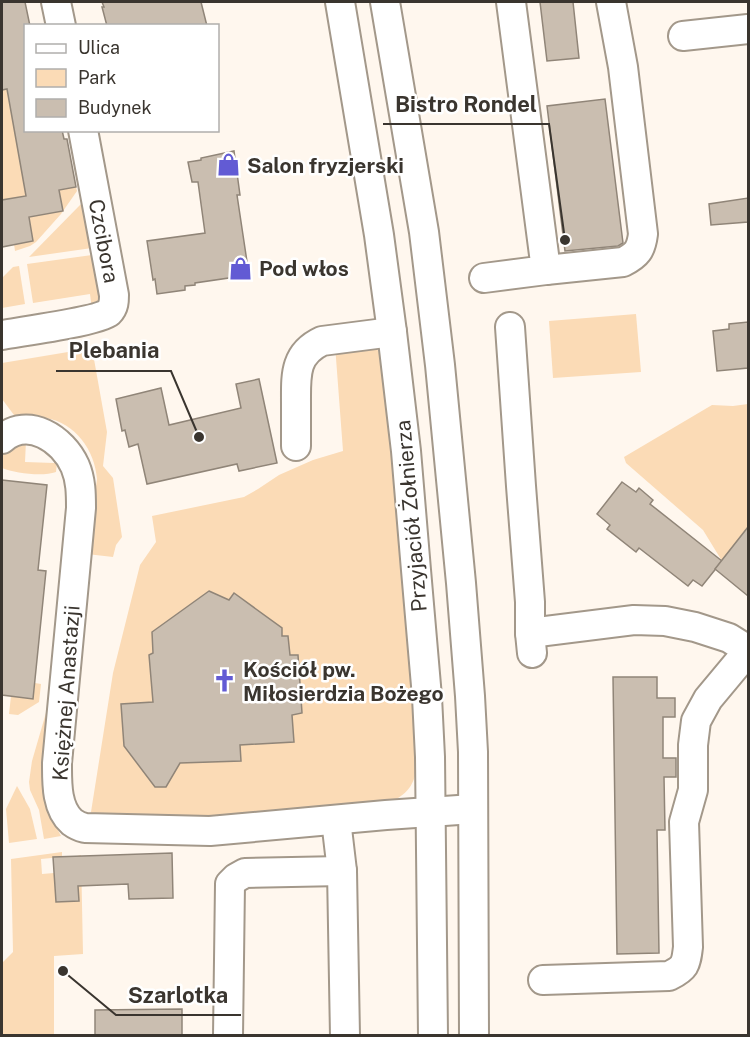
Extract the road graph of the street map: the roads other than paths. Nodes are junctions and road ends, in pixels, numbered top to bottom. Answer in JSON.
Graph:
{"nodes":[{"id":1,"x":56,"y":2,"type":"edge"},
{"id":2,"x":340,"y":2,"type":"edge"},
{"id":3,"x":385,"y":2,"type":"edge"},
{"id":4,"x":510,"y":2,"type":"edge"},
{"id":5,"x":611,"y":2,"type":"edge"},
{"id":6,"x":61,"y":24,"type":"edge"},
{"id":7,"x":748,"y":29,"type":"edge"},
{"id":8,"x":683,"y":36,"type":"dead end"},
{"id":9,"x":83,"y":132,"type":"edge"},
{"id":10,"x":546,"y":270,"type":"junction"},
{"id":11,"x":484,"y":278,"type":"dead end"},
{"id":12,"x":510,"y":327,"type":"dead end"},
{"id":13,"x":392,"y":332,"type":"junction"},
{"id":14,"x":2,"y":335,"type":"edge"},
{"id":15,"x":2,"y":439,"type":"edge"},
{"id":16,"x":296,"y":446,"type":"dead end"},
{"id":17,"x":748,"y":650,"type":"edge"},
{"id":18,"x":473,"y":809,"type":"junction"},
{"id":19,"x":430,"y":812,"type":"junction"},
{"id":20,"x":336,"y":820,"type":"junction"},
{"id":21,"x":342,"y":871,"type":"junction"},
{"id":22,"x":543,"y":980,"type":"dead end"},
{"id":23,"x":228,"y":1035,"type":"edge"},
{"id":24,"x":345,"y":1035,"type":"edge"},
{"id":25,"x":433,"y":1035,"type":"edge"},
{"id":26,"x":474,"y":1035,"type":"edge"}],
"edges":[{"from":1,"to":6,"type":"street"},
{"from":2,"to":13,"type":"street","name":"Przyjaciół Żołnierza"},
{"from":3,"to":18,"type":"street","name":"Przyjaciół Żołnierza"},
{"from":4,"to":10,"type":"street"},
{"from":5,"to":10,"type":"street"},
{"from":7,"to":8,"type":"street"},
{"from":9,"to":14,"type":"street","name":"Czcibora"},
{"from":10,"to":11,"type":"street"},
{"from":12,"to":17,"type":"street"},
{"from":13,"to":16,"type":"street"},
{"from":13,"to":19,"type":"street","name":"Przyjaciół Żołnierza"},
{"from":15,"to":20,"type":"street","name":"Księżnej Anastazji"},
{"from":17,"to":22,"type":"street"},
{"from":18,"to":19,"type":"street","name":"Księżnej Anastazji"},
{"from":18,"to":26,"type":"street","name":"Przyjaciół Żołnierza"},
{"from":19,"to":20,"type":"street","name":"Księżnej Anastazji"},
{"from":19,"to":25,"type":"street","name":"Przyjaciół Żołnierza"},
{"from":20,"to":21,"type":"street"},
{"from":21,"to":23,"type":"street"},
{"from":21,"to":24,"type":"street"}]}
